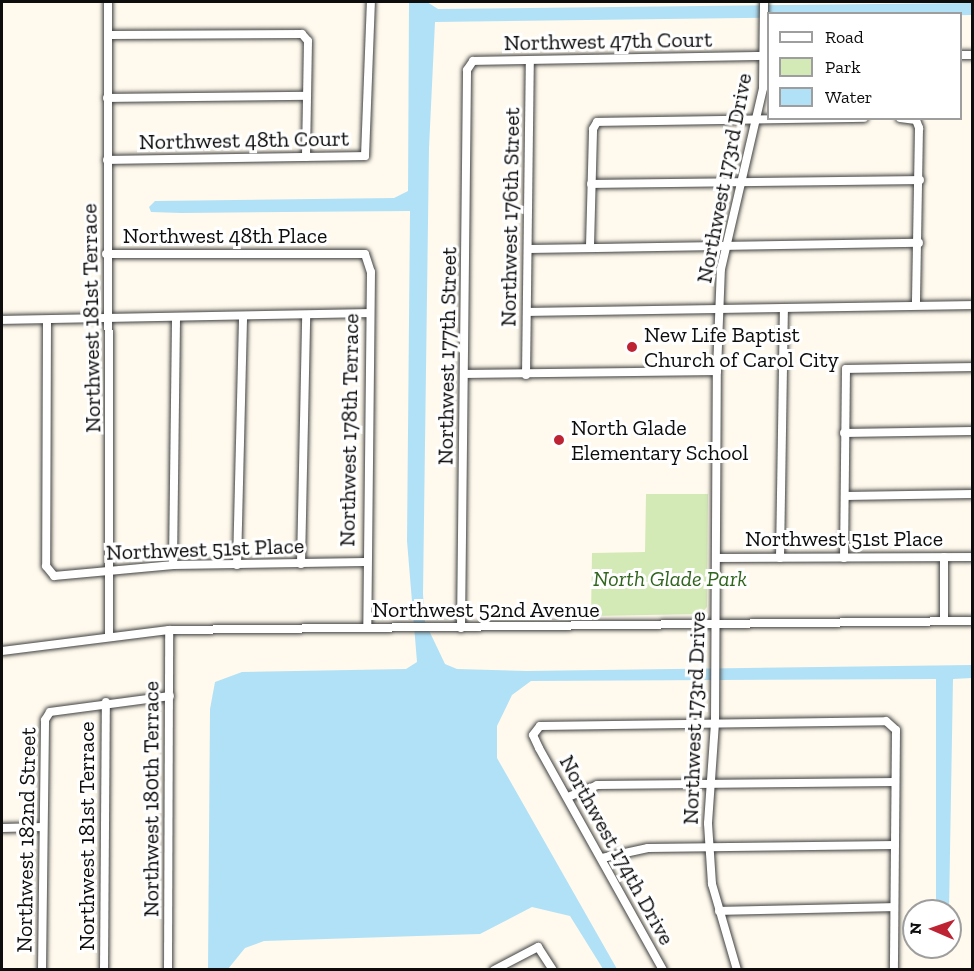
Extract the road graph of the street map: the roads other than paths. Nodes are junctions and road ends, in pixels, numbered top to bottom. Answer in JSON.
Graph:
{"nodes":[{"id":1,"x":108,"y":2,"type":"edge"},
{"id":2,"x":371,"y":2,"type":"edge"},
{"id":3,"x":764,"y":2,"type":"edge"},
{"id":4,"x":108,"y":35,"type":"junction"},
{"id":5,"x":766,"y":57,"type":"edge"},
{"id":6,"x":530,"y":61,"type":"junction"},
{"id":7,"x":467,"y":84,"type":"joint"},
{"id":8,"x":307,"y":96,"type":"junction"},
{"id":9,"x":107,"y":98,"type":"junction"},
{"id":10,"x":758,"y":120,"type":"junction"},
{"id":11,"x":767,"y":120,"type":"edge"},
{"id":12,"x":916,"y":120,"type":"edge"},
{"id":13,"x":306,"y":158,"type":"junction"},
{"id":14,"x":107,"y":160,"type":"junction"},
{"id":15,"x":920,"y":180,"type":"junction"},
{"id":16,"x":591,"y":184,"type":"junction"},
{"id":17,"x":740,"y":184,"type":"junction"},
{"id":18,"x":919,"y":243,"type":"junction"},
{"id":19,"x":726,"y":245,"type":"junction"},
{"id":20,"x":590,"y":246,"type":"junction"},
{"id":21,"x":528,"y":249,"type":"junction"},
{"id":22,"x":106,"y":254,"type":"junction"},
{"id":23,"x":344,"y":255,"type":"joint"},
{"id":24,"x":916,"y":305,"type":"junction"},
{"id":25,"x":972,"y":305,"type":"edge"},
{"id":26,"x":784,"y":308,"type":"junction"},
{"id":27,"x":719,"y":310,"type":"junction"},
{"id":28,"x":528,"y":312,"type":"junction"},
{"id":29,"x":368,"y":313,"type":"junction"},
{"id":30,"x":243,"y":316,"type":"junction"},
{"id":31,"x":306,"y":316,"type":"junction"},
{"id":32,"x":177,"y":317,"type":"junction"},
{"id":33,"x":112,"y":318,"type":"junction"},
{"id":34,"x":2,"y":320,"type":"edge"},
{"id":35,"x":47,"y":320,"type":"junction"},
{"id":36,"x":972,"y":367,"type":"edge"},
{"id":37,"x":717,"y":371,"type":"junction"},
{"id":38,"x":466,"y":374,"type":"junction"},
{"id":39,"x":526,"y":375,"type":"junction"},
{"id":40,"x":972,"y":431,"type":"edge"},
{"id":41,"x":844,"y":433,"type":"junction"},
{"id":42,"x":972,"y":494,"type":"edge"},
{"id":43,"x":844,"y":496,"type":"junction"},
{"id":44,"x":972,"y":556,"type":"edge"},
{"id":45,"x":944,"y":557,"type":"junction"},
{"id":46,"x":716,"y":558,"type":"junction"},
{"id":47,"x":780,"y":558,"type":"junction"},
{"id":48,"x":844,"y":558,"type":"junction"},
{"id":49,"x":365,"y":562,"type":"junction"},
{"id":50,"x":301,"y":564,"type":"junction"},
{"id":51,"x":173,"y":565,"type":"junction"},
{"id":52,"x":237,"y":565,"type":"junction"},
{"id":53,"x":110,"y":569,"type":"junction"},
{"id":54,"x":944,"y":621,"type":"junction"},
{"id":55,"x":972,"y":621,"type":"edge"},
{"id":56,"x":716,"y":625,"type":"junction"},
{"id":57,"x":367,"y":628,"type":"junction"},
{"id":58,"x":461,"y":628,"type":"junction"},
{"id":59,"x":169,"y":630,"type":"junction"},
{"id":60,"x":109,"y":634,"type":"junction"},
{"id":61,"x":2,"y":651,"type":"edge"},
{"id":62,"x":170,"y":696,"type":"junction"},
{"id":63,"x":106,"y":702,"type":"junction"},
{"id":64,"x":715,"y":722,"type":"junction"},
{"id":65,"x":895,"y":782,"type":"junction"},
{"id":66,"x":712,"y":785,"type":"junction"},
{"id":67,"x":568,"y":797,"type":"junction"},
{"id":68,"x":42,"y":827,"type":"junction"},
{"id":69,"x":2,"y":828,"type":"edge"},
{"id":70,"x":895,"y":845,"type":"junction"},
{"id":71,"x":710,"y":847,"type":"junction"},
{"id":72,"x":602,"y":858,"type":"junction"},
{"id":73,"x":894,"y":908,"type":"junction"},
{"id":74,"x":719,"y":911,"type":"junction"},
{"id":75,"x":550,"y":966,"type":"edge"},
{"id":76,"x":42,"y":969,"type":"edge"},
{"id":77,"x":104,"y":969,"type":"edge"},
{"id":78,"x":168,"y":969,"type":"edge"},
{"id":79,"x":494,"y":969,"type":"edge"},
{"id":80,"x":663,"y":969,"type":"edge"},
{"id":81,"x":736,"y":969,"type":"edge"},
{"id":82,"x":894,"y":969,"type":"edge"}],
"edges":[{"from":1,"to":4,"type":"street","name":"Northwest 181st Terrace"},
{"from":2,"to":13,"type":"street","name":"Northwest 48th Court"},
{"from":3,"to":5,"type":"street","name":"Northwest 173rd Drive"},
{"from":4,"to":8,"type":"street"},
{"from":4,"to":9,"type":"street","name":"Northwest 181st Terrace"},
{"from":5,"to":6,"type":"street","name":"Northwest 47th Court"},
{"from":5,"to":10,"type":"street","name":"Northwest 173rd Drive"},
{"from":6,"to":7,"type":"street","name":"Northwest 47th Court"},
{"from":6,"to":21,"type":"street","name":"Northwest 176th Street"},
{"from":7,"to":38,"type":"street","name":"Northwest 177th Street"},
{"from":8,"to":9,"type":"street"},
{"from":8,"to":13,"type":"street"},
{"from":9,"to":14,"type":"street","name":"Northwest 181st Terrace"},
{"from":10,"to":11,"type":"street"},
{"from":10,"to":16,"type":"street"},
{"from":10,"to":17,"type":"street","name":"Northwest 173rd Drive"},
{"from":12,"to":15,"type":"street"},
{"from":13,"to":14,"type":"street","name":"Northwest 48th Court"},
{"from":14,"to":22,"type":"street","name":"Northwest 181st Terrace"},
{"from":15,"to":17,"type":"street"},
{"from":15,"to":18,"type":"street"},
{"from":16,"to":17,"type":"street"},
{"from":16,"to":20,"type":"street"},
{"from":17,"to":19,"type":"street","name":"Northwest 173rd Drive"},
{"from":18,"to":19,"type":"street"},
{"from":18,"to":24,"type":"street"},
{"from":19,"to":20,"type":"street"},
{"from":19,"to":27,"type":"street","name":"Northwest 173rd Drive"},
{"from":20,"to":21,"type":"street"},
{"from":21,"to":28,"type":"street","name":"Northwest 176th Street"},
{"from":22,"to":23,"type":"street","name":"Northwest 48th Place"},
{"from":22,"to":33,"type":"street","name":"Northwest 181st Terrace"},
{"from":23,"to":29,"type":"street","name":"Northwest 178th Terrace"},
{"from":24,"to":25,"type":"street"},
{"from":24,"to":26,"type":"street"},
{"from":26,"to":27,"type":"street"},
{"from":26,"to":47,"type":"street"},
{"from":27,"to":28,"type":"street"},
{"from":27,"to":37,"type":"street","name":"Northwest 173rd Drive"},
{"from":28,"to":39,"type":"street","name":"Northwest 176th Street"},
{"from":29,"to":31,"type":"street"},
{"from":29,"to":49,"type":"street","name":"Northwest 178th Terrace"},
{"from":30,"to":31,"type":"street"},
{"from":30,"to":32,"type":"street"},
{"from":30,"to":52,"type":"street"},
{"from":31,"to":50,"type":"street"},
{"from":32,"to":33,"type":"street"},
{"from":32,"to":51,"type":"street"},
{"from":33,"to":35,"type":"street"},
{"from":33,"to":53,"type":"street","name":"Northwest 181st Terrace"},
{"from":34,"to":35,"type":"street"},
{"from":35,"to":53,"type":"street","name":"Northwest 51st Place"},
{"from":36,"to":41,"type":"street"},
{"from":37,"to":39,"type":"street"},
{"from":37,"to":46,"type":"street","name":"Northwest 173rd Drive"},
{"from":38,"to":39,"type":"street"},
{"from":38,"to":58,"type":"street","name":"Northwest 177th Street"},
{"from":40,"to":41,"type":"street"},
{"from":41,"to":43,"type":"street"},
{"from":42,"to":43,"type":"street"},
{"from":43,"to":48,"type":"street"},
{"from":44,"to":45,"type":"street","name":"Northwest 51st Place"},
{"from":45,"to":48,"type":"street","name":"Northwest 51st Place"},
{"from":45,"to":54,"type":"street"},
{"from":46,"to":47,"type":"street","name":"Northwest 51st Place"},
{"from":46,"to":56,"type":"street","name":"Northwest 173rd Drive"},
{"from":47,"to":48,"type":"street","name":"Northwest 51st Place"},
{"from":49,"to":50,"type":"street","name":"Northwest 51st Place"},
{"from":49,"to":57,"type":"street","name":"Northwest 178th Terrace"},
{"from":50,"to":52,"type":"street","name":"Northwest 51st Place"},
{"from":51,"to":52,"type":"street","name":"Northwest 51st Place"},
{"from":51,"to":53,"type":"street","name":"Northwest 51st Place"},
{"from":53,"to":60,"type":"street","name":"Northwest 181st Terrace"},
{"from":54,"to":55,"type":"street","name":"Northwest 52nd Avenue"},
{"from":54,"to":56,"type":"street","name":"Northwest 52nd Avenue"},
{"from":56,"to":58,"type":"street","name":"Northwest 52nd Avenue"},
{"from":56,"to":64,"type":"street","name":"Northwest 173rd Drive"},
{"from":57,"to":58,"type":"street","name":"Northwest 52nd Avenue"},
{"from":57,"to":59,"type":"street","name":"Northwest 52nd Avenue"},
{"from":59,"to":60,"type":"street","name":"Northwest 52nd Avenue"},
{"from":59,"to":62,"type":"street","name":"Northwest 180th Terrace"},
{"from":60,"to":61,"type":"street","name":"Northwest 52nd Avenue"},
{"from":62,"to":63,"type":"street"},
{"from":62,"to":78,"type":"street","name":"Northwest 180th Terrace"},
{"from":63,"to":68,"type":"street","name":"Northwest 182nd Street"},
{"from":63,"to":77,"type":"street","name":"Northwest 181st Terrace"},
{"from":64,"to":65,"type":"street"},
{"from":64,"to":66,"type":"street","name":"Northwest 173rd Drive"},
{"from":64,"to":67,"type":"street","name":"Northwest 174th Drive"},
{"from":65,"to":66,"type":"street"},
{"from":65,"to":70,"type":"street"},
{"from":66,"to":67,"type":"street"},
{"from":66,"to":71,"type":"street","name":"Northwest 173rd Drive"},
{"from":67,"to":72,"type":"street","name":"Northwest 174th Drive"},
{"from":68,"to":69,"type":"street"},
{"from":68,"to":76,"type":"street","name":"Northwest 182nd Street"},
{"from":70,"to":71,"type":"street"},
{"from":70,"to":73,"type":"street"},
{"from":71,"to":72,"type":"street"},
{"from":71,"to":74,"type":"street","name":"Northwest 173rd Drive"},
{"from":72,"to":80,"type":"street","name":"Northwest 174th Drive"},
{"from":73,"to":74,"type":"street"},
{"from":73,"to":82,"type":"street"},
{"from":74,"to":81,"type":"street","name":"Northwest 173rd Drive"},
{"from":75,"to":79,"type":"street"}]}
